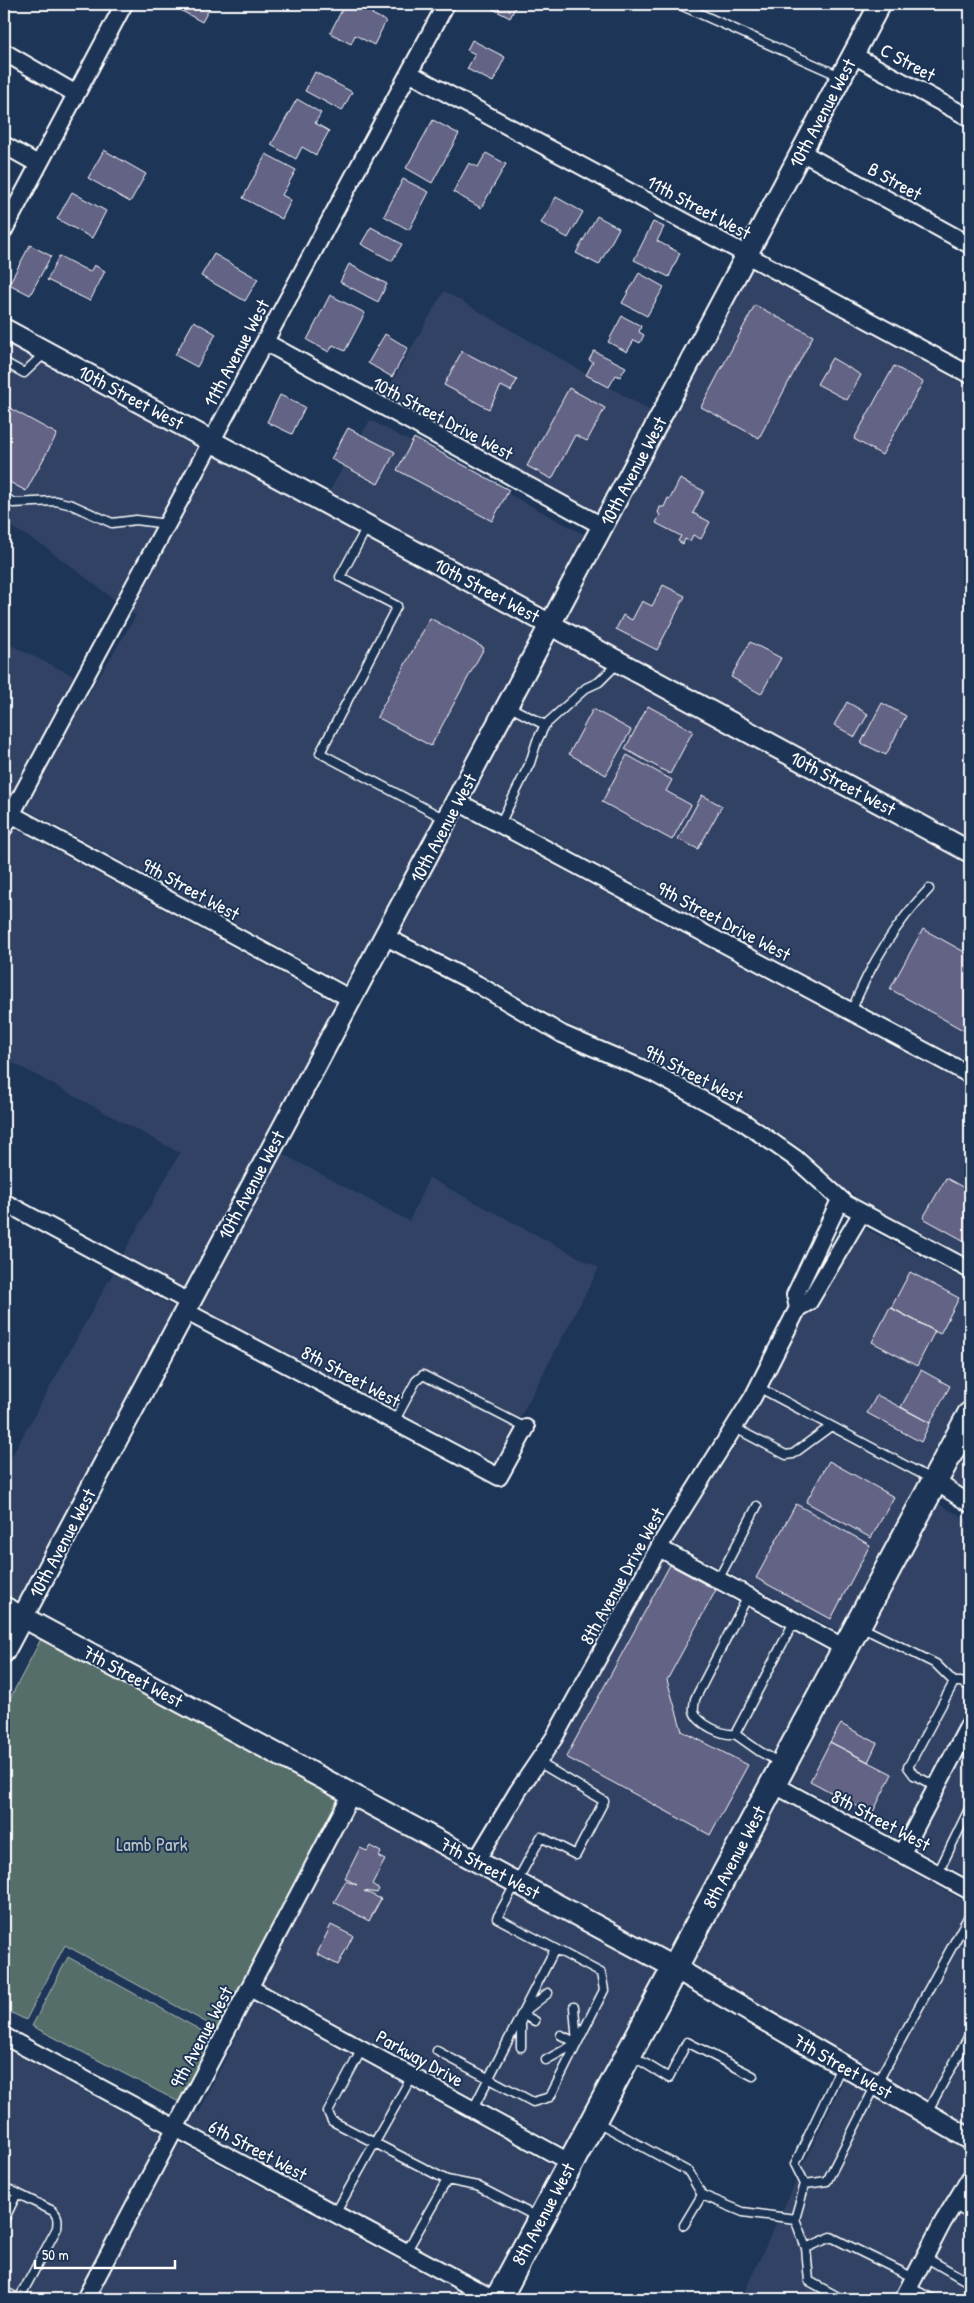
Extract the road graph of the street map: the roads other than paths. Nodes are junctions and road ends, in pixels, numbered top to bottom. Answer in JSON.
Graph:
{"nodes":[{"id":1,"x":124,"y":4,"type":"edge"},
{"id":2,"x":446,"y":4,"type":"edge"},
{"id":3,"x":678,"y":4,"type":"edge"},
{"id":4,"x":880,"y":4,"type":"edge"},
{"id":5,"x":4,"y":52,"type":"edge"},
{"id":6,"x":853,"y":55,"type":"junction"},
{"id":7,"x":409,"y":72,"type":"junction"},
{"id":8,"x":842,"y":76,"type":"junction"},
{"id":9,"x":76,"y":94,"type":"junction"},
{"id":10,"x":970,"y":118,"type":"edge"},
{"id":11,"x":4,"y":145,"type":"edge"},
{"id":12,"x":801,"y":152,"type":"junction"},
{"id":13,"x":38,"y":164,"type":"junction"},
{"id":14,"x":4,"y":230,"type":"edge"},
{"id":15,"x":970,"y":245,"type":"edge"},
{"id":16,"x":746,"y":255,"type":"junction"},
{"id":17,"x":4,"y":329,"type":"edge"},
{"id":18,"x":264,"y":342,"type":"junction"},
{"id":19,"x":47,"y":352,"type":"junction"},
{"id":20,"x":4,"y":362,"type":"edge"},
{"id":21,"x":970,"y":375,"type":"edge"},
{"id":22,"x":212,"y":441,"type":"junction"},
{"id":23,"x":4,"y":496,"type":"edge"},
{"id":24,"x":167,"y":524,"type":"junction"},
{"id":25,"x":368,"y":526,"type":"junction"},
{"id":26,"x":604,"y":527,"type":"junction"},
{"id":27,"x":550,"y":624,"type":"junction"},
{"id":28,"x":619,"y":661,"type":"junction"},
{"id":29,"x":508,"y":706,"type":"junction"},
{"id":30,"x":545,"y":724,"type":"junction"},
{"id":31,"x":458,"y":802,"type":"junction"},
{"id":32,"x":448,"y":820,"type":"junction"},
{"id":33,"x":7,"y":821,"type":"edge"},
{"id":34,"x":500,"y":824,"type":"junction"},
{"id":35,"x":970,"y":852,"type":"edge"},
{"id":36,"x":929,"y":889,"type":"dead end"},
{"id":37,"x":384,"y":936,"type":"junction"},
{"id":38,"x":351,"y":999,"type":"junction"},
{"id":39,"x":851,"y":1012,"type":"junction"},
{"id":40,"x":970,"y":1075,"type":"edge"},
{"id":41,"x":840,"y":1200,"type":"junction"},
{"id":42,"x":4,"y":1202,"type":"edge"},
{"id":43,"x":861,"y":1214,"type":"junction"},
{"id":44,"x":970,"y":1270,"type":"edge"},
{"id":45,"x":187,"y":1307,"type":"junction"},
{"id":46,"x":798,"y":1308,"type":"junction"},
{"id":47,"x":758,"y":1387,"type":"junction"},
{"id":48,"x":970,"y":1415,"type":"edge"},
{"id":49,"x":394,"y":1422,"type":"junction"},
{"id":50,"x":831,"y":1426,"type":"junction"},
{"id":51,"x":526,"y":1428,"type":"joint"},
{"id":52,"x":735,"y":1428,"type":"junction"},
{"id":53,"x":935,"y":1481,"type":"junction"},
{"id":54,"x":970,"y":1504,"type":"edge"},
{"id":55,"x":757,"y":1506,"type":"dead end"},
{"id":56,"x":659,"y":1548,"type":"junction"},
{"id":57,"x":718,"y":1580,"type":"junction"},
{"id":58,"x":748,"y":1596,"type":"junction"},
{"id":59,"x":4,"y":1607,"type":"edge"},
{"id":60,"x":23,"y":1617,"type":"junction"},
{"id":61,"x":795,"y":1620,"type":"junction"},
{"id":62,"x":857,"y":1625,"type":"junction"},
{"id":63,"x":845,"y":1648,"type":"junction"},
{"id":64,"x":4,"y":1652,"type":"edge"},
{"id":65,"x":954,"y":1682,"type":"junction"},
{"id":66,"x":970,"y":1687,"type":"edge"},
{"id":67,"x":970,"y":1723,"type":"edge"},
{"id":68,"x":735,"y":1734,"type":"junction"},
{"id":69,"x":538,"y":1762,"type":"junction"},
{"id":70,"x":778,"y":1774,"type":"junction"},
{"id":71,"x":937,"y":1787,"type":"junction"},
{"id":72,"x":352,"y":1793,"type":"junction"},
{"id":73,"x":970,"y":1807,"type":"edge"},
{"id":74,"x":902,"y":1854,"type":"junction"},
{"id":75,"x":476,"y":1861,"type":"junction"},
{"id":76,"x":938,"y":1873,"type":"junction"},
{"id":77,"x":516,"y":1882,"type":"junction"},
{"id":78,"x":970,"y":1891,"type":"edge"},
{"id":79,"x":970,"y":1914,"type":"edge"},
{"id":80,"x":555,"y":1949,"type":"junction"},
{"id":81,"x":675,"y":1968,"type":"junction"},
{"id":82,"x":250,"y":1988,"type":"junction"},
{"id":83,"x":548,"y":1993,"type":"dead end"},
{"id":84,"x":574,"y":2007,"type":"dead end"},
{"id":85,"x":521,"y":2014,"type":"junction"},
{"id":86,"x":535,"y":2021,"type":"dead end"},
{"id":87,"x":970,"y":2034,"type":"edge"},
{"id":88,"x":561,"y":2035,"type":"dead end"},
{"id":89,"x":4,"y":2036,"type":"edge"},
{"id":90,"x":577,"y":2043,"type":"junction"},
{"id":91,"x":521,"y":2047,"type":"dead end"},
{"id":92,"x":362,"y":2049,"type":"junction"},
{"id":93,"x":437,"y":2051,"type":"dead end"},
{"id":94,"x":629,"y":2054,"type":"junction"},
{"id":95,"x":546,"y":2060,"type":"dead end"},
{"id":96,"x":842,"y":2065,"type":"junction"},
{"id":97,"x":412,"y":2076,"type":"junction"},
{"id":98,"x":752,"y":2076,"type":"dead end"},
{"id":99,"x":488,"y":2078,"type":"junction"},
{"id":100,"x":876,"y":2084,"type":"junction"},
{"id":101,"x":472,"y":2109,"type":"junction"},
{"id":102,"x":926,"y":2114,"type":"junction"},
{"id":103,"x":594,"y":2120,"type":"junction"},
{"id":104,"x":176,"y":2128,"type":"junction"},
{"id":105,"x":970,"y":2139,"type":"edge"},
{"id":106,"x":375,"y":2142,"type":"junction"},
{"id":107,"x":571,"y":2162,"type":"junction"},
{"id":108,"x":970,"y":2178,"type":"edge"},
{"id":109,"x":447,"y":2180,"type":"junction"},
{"id":110,"x":805,"y":2184,"type":"junction"},
{"id":111,"x":4,"y":2187,"type":"edge"},
{"id":112,"x":18,"y":2194,"type":"junction"},
{"id":113,"x":702,"y":2195,"type":"junction"},
{"id":114,"x":954,"y":2205,"type":"junction"},
{"id":115,"x":335,"y":2214,"type":"junction"},
{"id":116,"x":970,"y":2215,"type":"edge"},
{"id":117,"x":540,"y":2219,"type":"junction"},
{"id":118,"x":795,"y":2219,"type":"junction"},
{"id":119,"x":4,"y":2220,"type":"edge"},
{"id":120,"x":684,"y":2225,"type":"dead end"},
{"id":121,"x":806,"y":2248,"type":"junction"},
{"id":122,"x":406,"y":2252,"type":"junction"},
{"id":123,"x":925,"y":2257,"type":"junction"},
{"id":124,"x":970,"y":2283,"type":"edge"},
{"id":125,"x":909,"y":2288,"type":"edge"},
{"id":126,"x":4,"y":2291,"type":"edge"},
{"id":127,"x":19,"y":2299,"type":"edge"},
{"id":128,"x":85,"y":2299,"type":"edge"},
{"id":129,"x":496,"y":2299,"type":"edge"},
{"id":130,"x":842,"y":2299,"type":"edge"},
{"id":131,"x":932,"y":2299,"type":"edge"}],
"edges":[{"from":1,"to":9,"type":"street"},
{"from":2,"to":7,"type":"street","name":"11th Avenue West"},
{"from":3,"to":8,"type":"lane"},
{"from":4,"to":6,"type":"street","name":"10th Avenue West"},
{"from":5,"to":9,"type":"street"},
{"from":6,"to":8,"type":"street","name":"10th Avenue West"},
{"from":6,"to":10,"type":"street","name":"C Street"},
{"from":7,"to":16,"type":"street","name":"11th Street West"},
{"from":7,"to":18,"type":"street","name":"11th Avenue West"},
{"from":8,"to":12,"type":"street","name":"10th Avenue West"},
{"from":9,"to":13,"type":"street"},
{"from":11,"to":13,"type":"street"},
{"from":12,"to":15,"type":"street","name":"B Street"},
{"from":12,"to":16,"type":"street","name":"10th Avenue West"},
{"from":13,"to":14,"type":"street"},
{"from":16,"to":21,"type":"street","name":"11th Street West"},
{"from":16,"to":26,"type":"street","name":"10th Avenue West"},
{"from":17,"to":19,"type":"street","name":"10th Street West"},
{"from":18,"to":22,"type":"street","name":"11th Avenue West"},
{"from":18,"to":26,"type":"street","name":"10th Street Drive West"},
{"from":19,"to":20,"type":"lane"},
{"from":19,"to":22,"type":"street","name":"10th Street West"},
{"from":22,"to":24,"type":"street","name":"11th Avenue West"},
{"from":22,"to":25,"type":"street","name":"10th Street West"},
{"from":23,"to":24,"type":"lane"},
{"from":24,"to":33,"type":"street","name":"11th Avenue West"},
{"from":25,"to":27,"type":"street","name":"10th Street West"},
{"from":25,"to":32,"type":"lane"},
{"from":26,"to":27,"type":"street","name":"10th Avenue West"},
{"from":27,"to":28,"type":"street","name":"10th Street West"},
{"from":27,"to":29,"type":"street","name":"10th Avenue West"},
{"from":28,"to":30,"type":"lane"},
{"from":28,"to":35,"type":"street","name":"10th Street West"},
{"from":29,"to":30,"type":"lane"},
{"from":29,"to":31,"type":"street","name":"10th Avenue West"},
{"from":30,"to":34,"type":"lane"},
{"from":31,"to":32,"type":"street","name":"10th Avenue West"},
{"from":31,"to":34,"type":"street","name":"9th Street Drive West"},
{"from":32,"to":37,"type":"street","name":"10th Avenue West"},
{"from":33,"to":38,"type":"street","name":"9th Street West"},
{"from":34,"to":39,"type":"street","name":"9th Street Drive West"},
{"from":36,"to":39,"type":"lane"},
{"from":37,"to":38,"type":"street","name":"10th Avenue West"},
{"from":37,"to":41,"type":"street","name":"9th Street West"},
{"from":38,"to":45,"type":"street","name":"10th Avenue West"},
{"from":39,"to":40,"type":"street","name":"9th Street Drive West"},
{"from":41,"to":43,"type":"street","name":"9th Street West"},
{"from":41,"to":46,"type":"street","name":"8th Avenue Drive West"},
{"from":42,"to":45,"type":"street","name":"8th Street West"},
{"from":43,"to":44,"type":"street","name":"9th Street West"},
{"from":43,"to":46,"type":"street","name":"8th Avenue Drive West"},
{"from":45,"to":49,"type":"street","name":"8th Street West"},
{"from":45,"to":60,"type":"street","name":"10th Avenue West"},
{"from":46,"to":47,"type":"street","name":"8th Avenue Drive West"},
{"from":47,"to":50,"type":"lane"},
{"from":47,"to":52,"type":"street","name":"8th Avenue Drive West"},
{"from":48,"to":53,"type":"main road","name":"8th Avenue West"},
{"from":49,"to":51,"type":"lane"},
{"from":49,"to":51,"type":"street","name":"8th Street West"},
{"from":50,"to":52,"type":"lane"},
{"from":50,"to":53,"type":"lane"},
{"from":52,"to":56,"type":"street","name":"8th Avenue Drive West"},
{"from":53,"to":54,"type":"street"},
{"from":53,"to":62,"type":"main road","name":"8th Avenue West"},
{"from":55,"to":57,"type":"lane"},
{"from":56,"to":57,"type":"street"},
{"from":56,"to":69,"type":"street","name":"8th Avenue Drive West"},
{"from":57,"to":58,"type":"street"},
{"from":58,"to":61,"type":"street"},
{"from":58,"to":68,"type":"lane"},
{"from":59,"to":60,"type":"street","name":"7th Street West"},
{"from":60,"to":64,"type":"street","name":"10th Avenue West"},
{"from":60,"to":72,"type":"street","name":"7th Street West"},
{"from":61,"to":63,"type":"street"},
{"from":61,"to":68,"type":"lane"},
{"from":62,"to":63,"type":"main road","name":"8th Avenue West"},
{"from":62,"to":65,"type":"lane"},
{"from":63,"to":70,"type":"main road","name":"8th Avenue West"},
{"from":65,"to":66,"type":"lane"},
{"from":65,"to":71,"type":"lane"},
{"from":67,"to":71,"type":"street"},
{"from":68,"to":70,"type":"lane"},
{"from":69,"to":75,"type":"street","name":"8th Avenue Drive West"},
{"from":69,"to":77,"type":"lane"},
{"from":70,"to":74,"type":"street","name":"8th Street West"},
{"from":70,"to":81,"type":"main road","name":"8th Avenue West"},
{"from":71,"to":74,"type":"street"},
{"from":72,"to":75,"type":"street","name":"7th Street West"},
{"from":72,"to":82,"type":"street","name":"9th Avenue West"},
{"from":73,"to":76,"type":"lane"},
{"from":74,"to":76,"type":"street","name":"8th Street West"},
{"from":75,"to":77,"type":"street","name":"7th Street West"},
{"from":76,"to":78,"type":"street","name":"8th Street West"},
{"from":77,"to":80,"type":"lane"},
{"from":77,"to":81,"type":"street","name":"7th Street West"},
{"from":79,"to":100,"type":"lane"},
{"from":80,"to":85,"type":"lane"},
{"from":80,"to":90,"type":"lane"},
{"from":81,"to":94,"type":"main road","name":"8th Avenue West"},
{"from":81,"to":96,"type":"street","name":"7th Street West"},
{"from":82,"to":92,"type":"street","name":"Parkway Drive"},
{"from":82,"to":104,"type":"street","name":"9th Avenue West"},
{"from":83,"to":85,"type":"lane"},
{"from":84,"to":90,"type":"lane"},
{"from":85,"to":86,"type":"lane"},
{"from":85,"to":91,"type":"lane"},
{"from":85,"to":99,"type":"lane"},
{"from":87,"to":102,"type":"lane"},
{"from":88,"to":90,"type":"lane"},
{"from":89,"to":104,"type":"street","name":"6th Street West"},
{"from":90,"to":95,"type":"lane"},
{"from":90,"to":99,"type":"lane"},
{"from":92,"to":97,"type":"street","name":"Parkway Drive"},
{"from":92,"to":106,"type":"lane"},
{"from":93,"to":99,"type":"lane"},
{"from":94,"to":98,"type":"lane"},
{"from":94,"to":103,"type":"main road","name":"8th Avenue West"},
{"from":96,"to":100,"type":"street","name":"7th Street West"},
{"from":96,"to":110,"type":"lane"},
{"from":97,"to":101,"type":"street","name":"Parkway Drive"},
{"from":97,"to":106,"type":"lane"},
{"from":99,"to":101,"type":"lane"},
{"from":100,"to":102,"type":"street","name":"7th Street West"},
{"from":100,"to":110,"type":"lane"},
{"from":101,"to":107,"type":"street","name":"Parkway Drive"},
{"from":102,"to":105,"type":"street","name":"7th Street West"},
{"from":103,"to":107,"type":"main road","name":"8th Avenue West"},
{"from":103,"to":113,"type":"lane"},
{"from":104,"to":115,"type":"street","name":"6th Street West"},
{"from":104,"to":128,"type":"street","name":"9th Avenue West"},
{"from":106,"to":109,"type":"lane"},
{"from":106,"to":115,"type":"lane"},
{"from":107,"to":117,"type":"main road","name":"8th Avenue West"},
{"from":108,"to":114,"type":"street"},
{"from":109,"to":117,"type":"lane"},
{"from":109,"to":122,"type":"lane"},
{"from":110,"to":118,"type":"lane"},
{"from":111,"to":112,"type":"lane"},
{"from":112,"to":119,"type":"lane"},
{"from":112,"to":127,"type":"lane"},
{"from":113,"to":118,"type":"lane"},
{"from":113,"to":120,"type":"lane"},
{"from":114,"to":116,"type":"lane"},
{"from":114,"to":123,"type":"street"},
{"from":115,"to":122,"type":"street","name":"6th Street West"},
{"from":117,"to":129,"type":"main road","name":"8th Avenue West"},
{"from":118,"to":121,"type":"lane"},
{"from":121,"to":125,"type":"lane"},
{"from":121,"to":130,"type":"lane"},
{"from":122,"to":129,"type":"street","name":"6th Street West"},
{"from":123,"to":124,"type":"lane"},
{"from":123,"to":125,"type":"street"},
{"from":125,"to":131,"type":"lane"},
{"from":126,"to":127,"type":"lane"}]}
